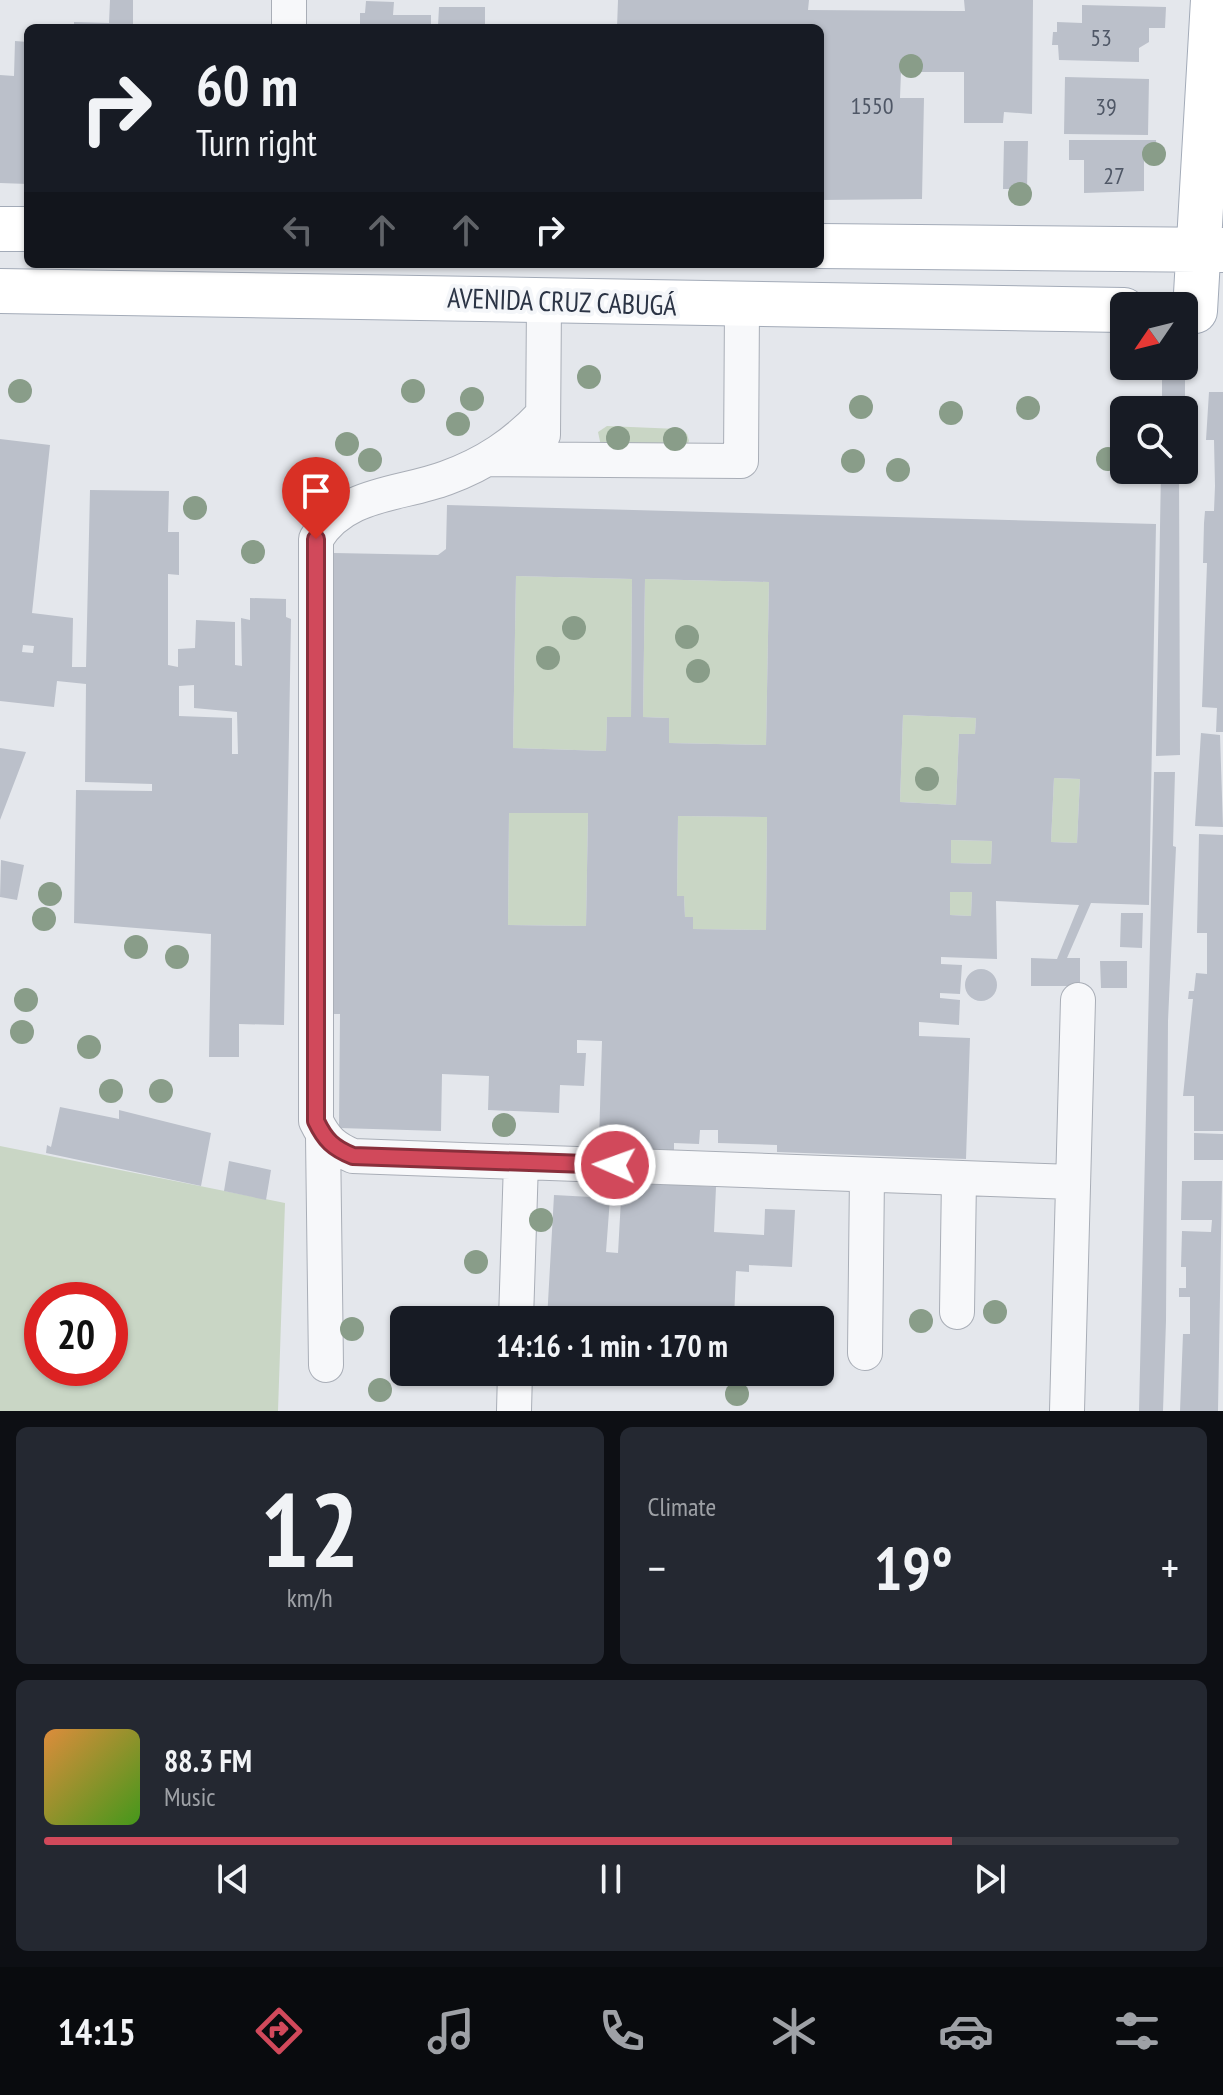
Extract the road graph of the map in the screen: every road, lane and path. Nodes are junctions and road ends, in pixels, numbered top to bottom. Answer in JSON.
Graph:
{"nodes":[{"id":1,"x":289,"y":0,"type":"edge"},
{"id":2,"x":1213,"y":0,"type":"edge"},
{"id":3,"x":289,"y":24,"type":"edge"},
{"id":4,"x":0,"y":229,"type":"edge"},
{"id":5,"x":24,"y":229,"type":"edge"},
{"id":6,"x":824,"y":246,"type":"edge"},
{"id":7,"x":1211,"y":250,"type":"edge"},
{"id":8,"x":0,"y":291,"type":"edge"},
{"id":9,"x":544,"y":301,"type":"junction"},
{"id":10,"x":742,"y":307,"type":"junction"},
{"id":11,"x":1110,"y":310,"type":"edge"},
{"id":12,"x":1201,"y":311,"type":"edge"},
{"id":13,"x":543,"y":414,"type":"junction"},
{"id":14,"x":491,"y":459,"type":"junction"},
{"id":15,"x":542,"y":459,"type":"junction"},
{"id":16,"x":1078,"y":1000,"type":"dead end"},
{"id":17,"x":323,"y":1137,"type":"junction"},
{"id":18,"x":521,"y":1162,"type":"junction"},
{"id":19,"x":867,"y":1175,"type":"junction"},
{"id":20,"x":959,"y":1178,"type":"junction"},
{"id":21,"x":1073,"y":1182,"type":"junction"},
{"id":22,"x":516,"y":1306,"type":"edge"},
{"id":23,"x":957,"y":1312,"type":"dead end"},
{"id":24,"x":865,"y":1353,"type":"dead end"},
{"id":25,"x":326,"y":1365,"type":"dead end"},
{"id":26,"x":515,"y":1386,"type":"edge"},
{"id":27,"x":514,"y":1411,"type":"edge"},
{"id":28,"x":1067,"y":1411,"type":"edge"}],
"edges":[{"from":1,"to":3,"type":"street"},
{"from":2,"to":7,"type":"main road"},
{"from":4,"to":5,"type":"main road"},
{"from":6,"to":7,"type":"main road"},
{"from":7,"to":12,"type":"main road"},
{"from":8,"to":9,"type":"main road","name":"AVENIDA CRUZ CABUGÁ"},
{"from":9,"to":10,"type":"main road","name":"AVENIDA CRUZ CABUGÁ"},
{"from":9,"to":13,"type":"street"},
{"from":10,"to":11,"type":"main road","name":"AVENIDA CRUZ CABUGÁ"},
{"from":10,"to":15,"type":"street"},
{"from":13,"to":14,"type":"street"},
{"from":13,"to":15,"type":"street"},
{"from":14,"to":15,"type":"street"},
{"from":14,"to":17,"type":"street"},
{"from":16,"to":21,"type":"street"},
{"from":17,"to":18,"type":"street"},
{"from":17,"to":25,"type":"street"},
{"from":18,"to":19,"type":"street"},
{"from":18,"to":22,"type":"street"},
{"from":19,"to":20,"type":"street"},
{"from":19,"to":24,"type":"street"},
{"from":20,"to":21,"type":"street"},
{"from":20,"to":23,"type":"street"},
{"from":21,"to":28,"type":"street"},
{"from":26,"to":27,"type":"street"}]}
